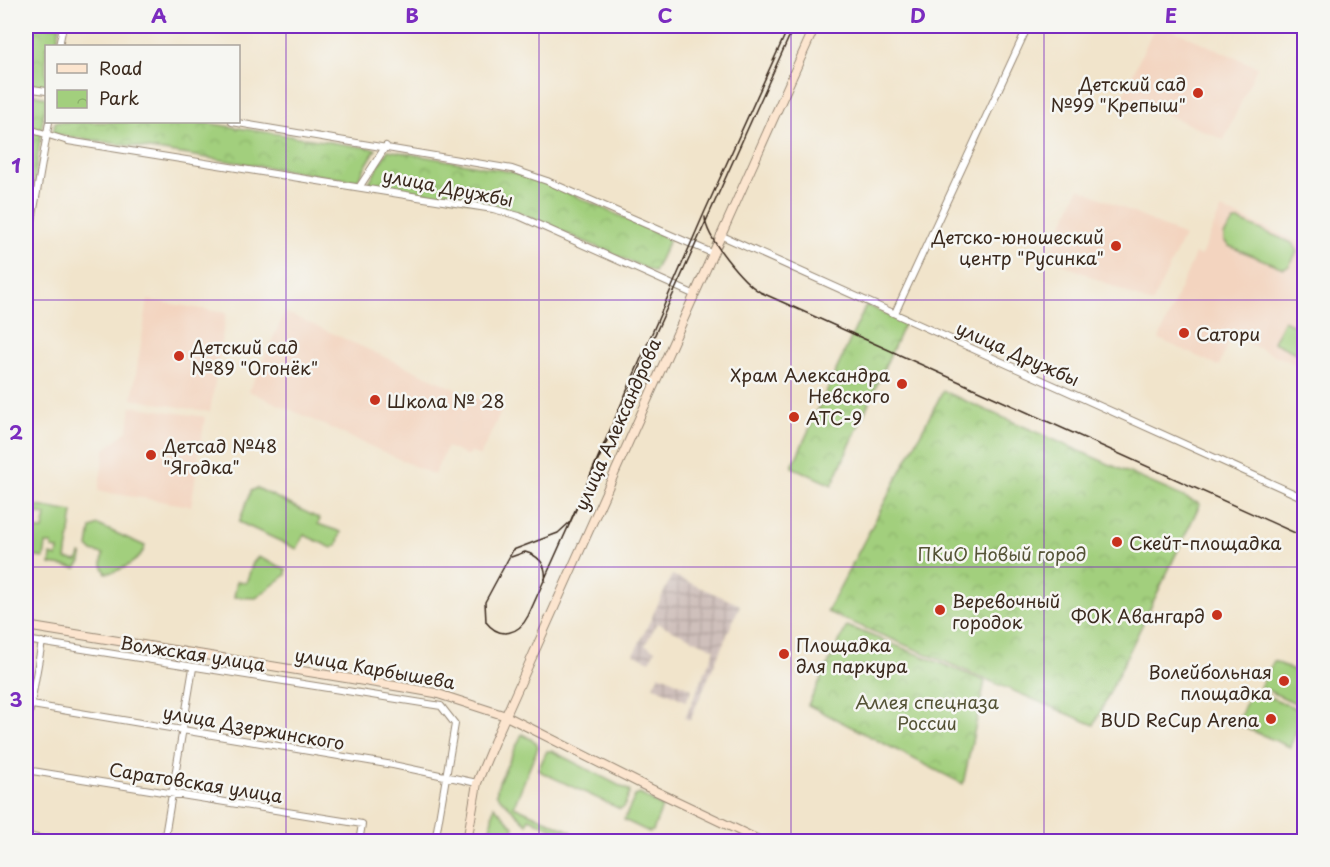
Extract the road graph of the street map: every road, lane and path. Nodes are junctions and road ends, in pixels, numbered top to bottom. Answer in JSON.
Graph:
{"nodes":[{"id":1,"x":63,"y":26,"type":"edge"},
{"id":2,"x":815,"y":26,"type":"edge"},
{"id":3,"x":1028,"y":26,"type":"edge"},
{"id":4,"x":59,"y":45,"type":"edge"},
{"id":5,"x":26,"y":88,"type":"edge"},
{"id":6,"x":45,"y":91,"type":"edge"},
{"id":7,"x":49,"y":123,"type":"edge"},
{"id":8,"x":238,"y":123,"type":"edge"},
{"id":9,"x":26,"y":128,"type":"edge"},
{"id":10,"x":47,"y":135,"type":"junction"},
{"id":11,"x":386,"y":146,"type":"junction"},
{"id":12,"x":360,"y":186,"type":"junction"},
{"id":13,"x":720,"y":235,"type":"junction"},
{"id":14,"x":712,"y":253,"type":"junction"},
{"id":15,"x":26,"y":256,"type":"edge"},
{"id":16,"x":693,"y":294,"type":"junction"},
{"id":17,"x":895,"y":313,"type":"junction"},
{"id":18,"x":1305,"y":498,"type":"edge"},
{"id":19,"x":26,"y":626,"type":"edge"},
{"id":20,"x":26,"y":640,"type":"edge"},
{"id":21,"x":42,"y":642,"type":"junction"},
{"id":22,"x":193,"y":668,"type":"junction"},
{"id":23,"x":28,"y":704,"type":"edge"},
{"id":24,"x":506,"y":716,"type":"junction"},
{"id":25,"x":182,"y":730,"type":"junction"},
{"id":26,"x":26,"y":732,"type":"edge"},
{"id":27,"x":26,"y":770,"type":"edge"},
{"id":28,"x":446,"y":775,"type":"junction"},
{"id":29,"x":477,"y":783,"type":"junction"},
{"id":30,"x":172,"y":793,"type":"junction"},
{"id":31,"x":26,"y":836,"type":"edge"},
{"id":32,"x":62,"y":842,"type":"edge"},
{"id":33,"x":164,"y":842,"type":"edge"},
{"id":34,"x":359,"y":842,"type":"edge"},
{"id":35,"x":435,"y":842,"type":"edge"},
{"id":36,"x":467,"y":842,"type":"edge"},
{"id":37,"x":763,"y":842,"type":"edge"}],
"edges":[{"from":1,"to":4,"type":"street"},
{"from":2,"to":13,"type":"main road","name":"улица Александрова"},
{"from":3,"to":17,"type":"street"},
{"from":5,"to":6,"type":"street"},
{"from":7,"to":10,"type":"street"},
{"from":8,"to":11,"type":"street","name":"улица Дружбы"},
{"from":9,"to":10,"type":"street","name":"улица Дружбы"},
{"from":10,"to":12,"type":"street","name":"улица Дружбы"},
{"from":10,"to":15,"type":"street"},
{"from":11,"to":12,"type":"street","name":"улица Дружбы"},
{"from":11,"to":14,"type":"street","name":"улица Дружбы"},
{"from":12,"to":16,"type":"street","name":"улица Дружбы"},
{"from":13,"to":14,"type":"main road","name":"улица Александрова"},
{"from":13,"to":17,"type":"street","name":"улица Дружбы"},
{"from":14,"to":16,"type":"main road","name":"улица Александрова"},
{"from":16,"to":24,"type":"main road","name":"улица Александрова"},
{"from":17,"to":18,"type":"street","name":"улица Дружбы"},
{"from":19,"to":24,"type":"main road","name":"улица Карбышева"},
{"from":20,"to":21,"type":"street","name":"Волжская улица"},
{"from":21,"to":22,"type":"street","name":"Волжская улица"},
{"from":21,"to":23,"type":"street"},
{"from":22,"to":25,"type":"street"},
{"from":22,"to":28,"type":"street","name":"Волжская улица"},
{"from":23,"to":25,"type":"street","name":"улица Дзержинского"},
{"from":23,"to":26,"type":"street"},
{"from":24,"to":29,"type":"main road","name":"улица Александрова"},
{"from":24,"to":37,"type":"main road","name":"улица Карбышева"},
{"from":25,"to":28,"type":"street","name":"улица Дзержинского"},
{"from":25,"to":30,"type":"street"},
{"from":27,"to":30,"type":"street","name":"Саратовская улица"},
{"from":28,"to":29,"type":"street","name":"улица Дзержинского"},
{"from":28,"to":35,"type":"street"},
{"from":29,"to":36,"type":"main road","name":"улица Александрова"},
{"from":30,"to":33,"type":"street"},
{"from":30,"to":34,"type":"street","name":"Саратовская улица"},
{"from":31,"to":32,"type":"street"}]}
